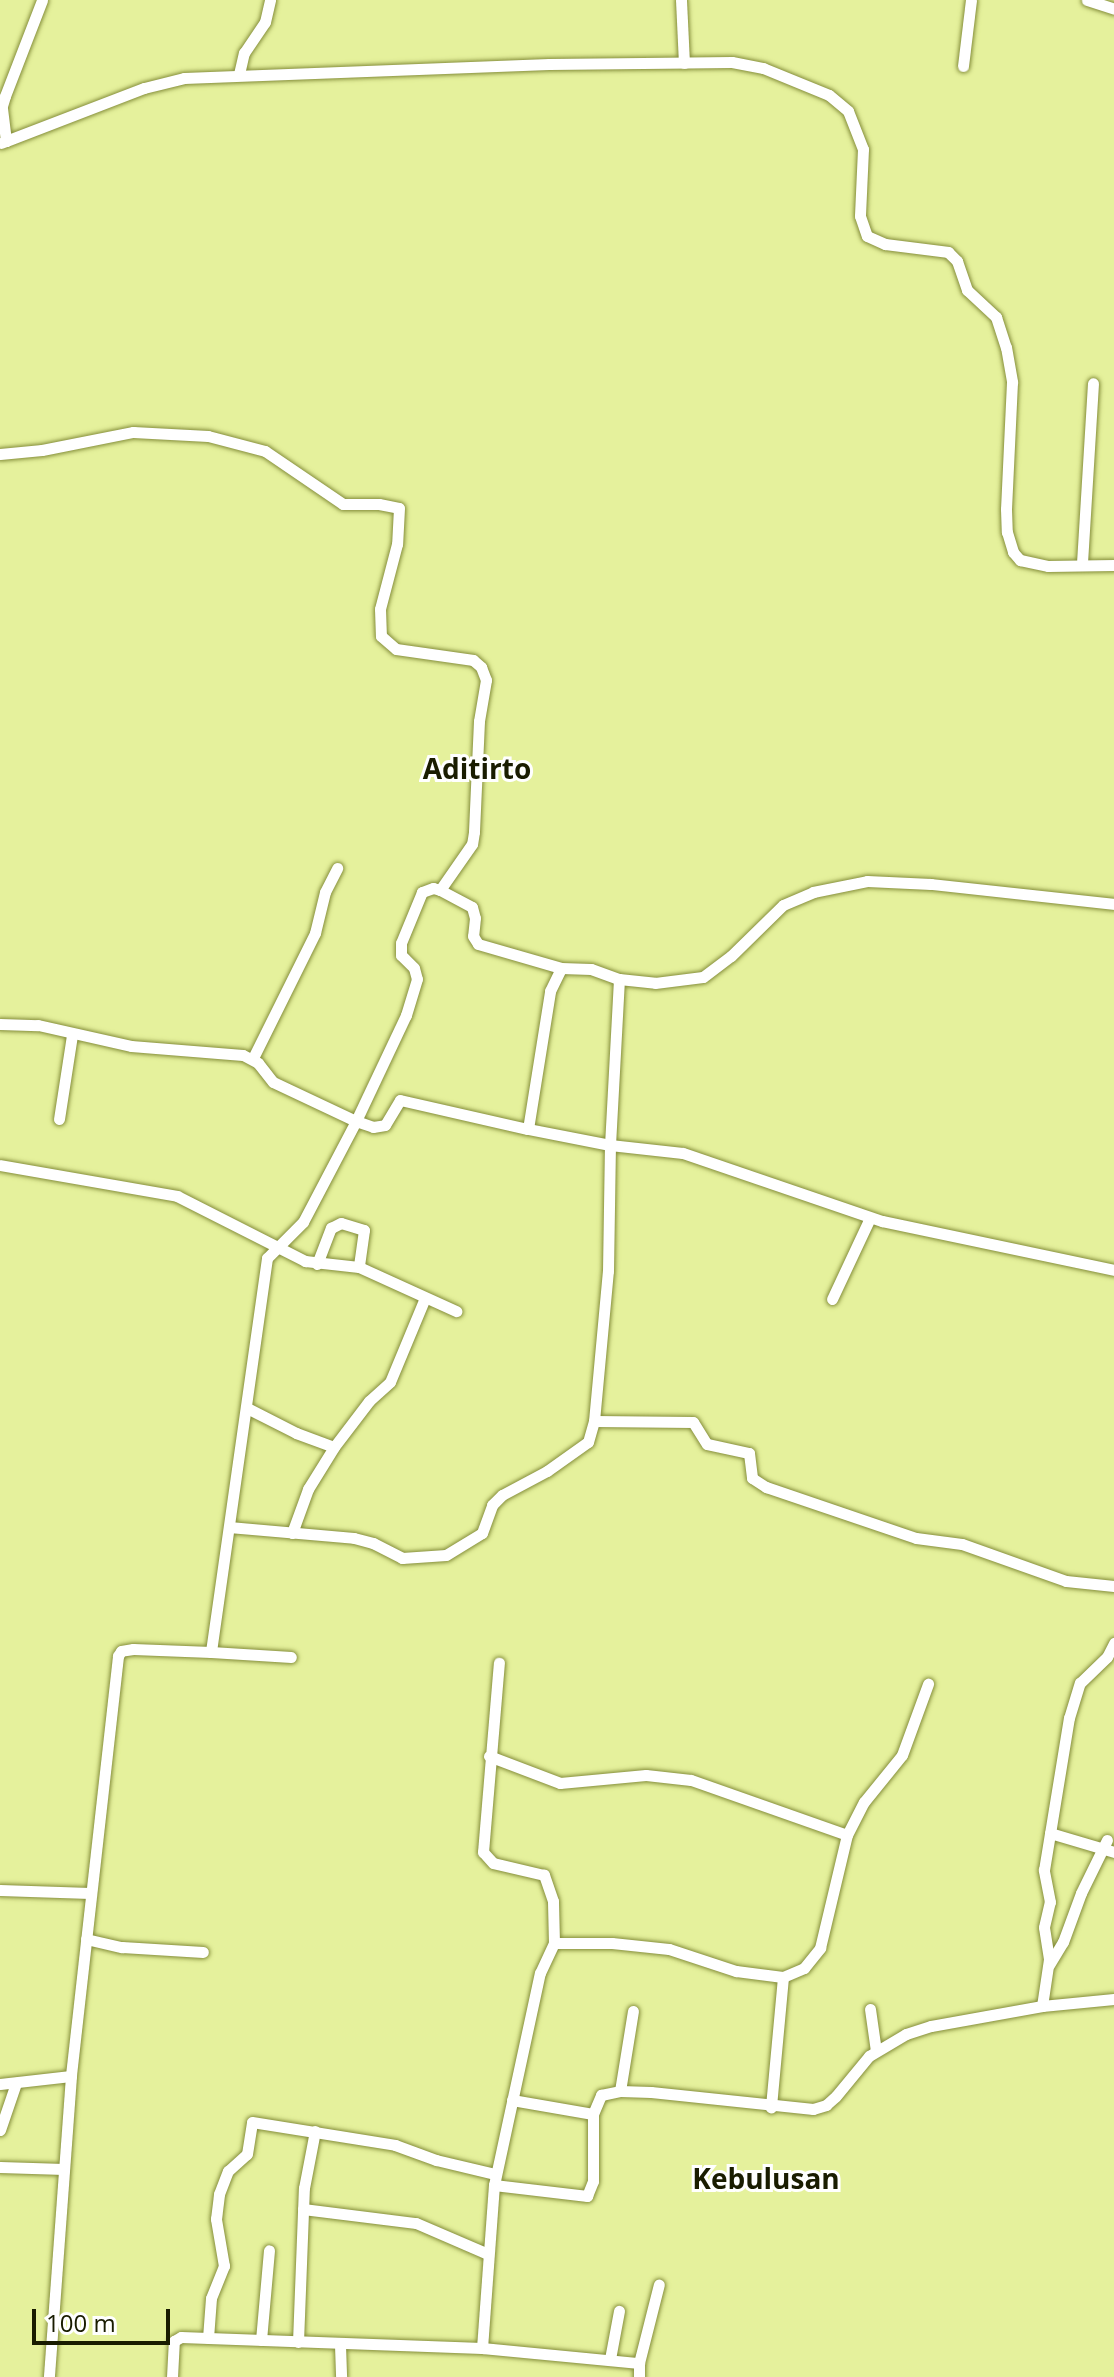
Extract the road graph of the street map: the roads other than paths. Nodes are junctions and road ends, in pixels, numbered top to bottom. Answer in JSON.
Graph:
{"nodes":[{"id":1,"x":42,"y":0,"type":"edge"},
{"id":2,"x":270,"y":0,"type":"edge"},
{"id":3,"x":681,"y":0,"type":"edge"},
{"id":4,"x":971,"y":0,"type":"edge"},
{"id":5,"x":1087,"y":0,"type":"edge"},
{"id":6,"x":1114,"y":9,"type":"edge"},
{"id":7,"x":684,"y":63,"type":"junction"},
{"id":8,"x":963,"y":66,"type":"dead end"},
{"id":9,"x":239,"y":74,"type":"junction"},
{"id":10,"x":3,"y":142,"type":"edge"},
{"id":11,"x":1093,"y":383,"type":"dead end"},
{"id":12,"x":0,"y":454,"type":"edge"},
{"id":13,"x":1082,"y":563,"type":"junction"},
{"id":14,"x":1114,"y":565,"type":"edge"},
{"id":15,"x":337,"y":868,"type":"dead end"},
{"id":16,"x":440,"y":890,"type":"junction"},
{"id":17,"x":1114,"y":904,"type":"edge"},
{"id":18,"x":561,"y":968,"type":"junction"},
{"id":19,"x":619,"y":979,"type":"junction"},
{"id":20,"x":0,"y":1024,"type":"edge"},
{"id":21,"x":72,"y":1035,"type":"junction"},
{"id":22,"x":253,"y":1058,"type":"junction"},
{"id":23,"x":59,"y":1119,"type":"dead end"},
{"id":24,"x":356,"y":1121,"type":"junction"},
{"id":25,"x":528,"y":1129,"type":"junction"},
{"id":26,"x":610,"y":1145,"type":"junction"},
{"id":27,"x":0,"y":1165,"type":"edge"},
{"id":28,"x":870,"y":1218,"type":"junction"},
{"id":29,"x":276,"y":1247,"type":"junction"},
{"id":30,"x":317,"y":1264,"type":"junction"},
{"id":31,"x":359,"y":1267,"type":"junction"},
{"id":32,"x":1114,"y":1270,"type":"edge"},
{"id":33,"x":425,"y":1298,"type":"junction"},
{"id":34,"x":832,"y":1299,"type":"dead end"},
{"id":35,"x":456,"y":1311,"type":"dead end"},
{"id":36,"x":247,"y":1408,"type":"junction"},
{"id":37,"x":594,"y":1421,"type":"junction"},
{"id":38,"x":334,"y":1447,"type":"junction"},
{"id":39,"x":229,"y":1527,"type":"junction"},
{"id":40,"x":292,"y":1533,"type":"junction"},
{"id":41,"x":1114,"y":1586,"type":"edge"},
{"id":42,"x":1114,"y":1643,"type":"edge"},
{"id":43,"x":211,"y":1652,"type":"junction"},
{"id":44,"x":291,"y":1657,"type":"dead end"},
{"id":45,"x":499,"y":1663,"type":"dead end"},
{"id":46,"x":928,"y":1684,"type":"dead end"},
{"id":47,"x":489,"y":1756,"type":"junction"},
{"id":48,"x":1050,"y":1833,"type":"junction"},
{"id":49,"x":847,"y":1835,"type":"junction"},
{"id":50,"x":1109,"y":1847,"type":"edge"},
{"id":51,"x":0,"y":1890,"type":"edge"},
{"id":52,"x":90,"y":1893,"type":"junction"},
{"id":53,"x":86,"y":1939,"type":"junction"},
{"id":54,"x":554,"y":1943,"type":"junction"},
{"id":55,"x":203,"y":1952,"type":"dead end"},
{"id":56,"x":1048,"y":1965,"type":"junction"},
{"id":57,"x":783,"y":1977,"type":"junction"},
{"id":58,"x":1114,"y":1999,"type":"edge"},
{"id":59,"x":1042,"y":2006,"type":"junction"},
{"id":60,"x":870,"y":2009,"type":"dead end"},
{"id":61,"x":633,"y":2011,"type":"dead end"},
{"id":62,"x":876,"y":2051,"type":"junction"},
{"id":63,"x":71,"y":2076,"type":"junction"},
{"id":64,"x":16,"y":2083,"type":"junction"},
{"id":65,"x":0,"y":2084,"type":"edge"},
{"id":66,"x":620,"y":2091,"type":"junction"},
{"id":67,"x":512,"y":2100,"type":"junction"},
{"id":68,"x":771,"y":2107,"type":"junction"},
{"id":69,"x":593,"y":2114,"type":"junction"},
{"id":70,"x":0,"y":2130,"type":"edge"},
{"id":71,"x":315,"y":2131,"type":"junction"},
{"id":72,"x":0,"y":2167,"type":"edge"},
{"id":73,"x":64,"y":2169,"type":"junction"},
{"id":74,"x":494,"y":2179,"type":"junction"},
{"id":75,"x":303,"y":2209,"type":"junction"},
{"id":76,"x":269,"y":2250,"type":"dead end"},
{"id":77,"x":488,"y":2254,"type":"junction"},
{"id":78,"x":659,"y":2284,"type":"dead end"},
{"id":79,"x":619,"y":2311,"type":"dead end"},
{"id":80,"x":208,"y":2338,"type":"junction"},
{"id":81,"x":261,"y":2340,"type":"junction"},
{"id":82,"x":298,"y":2342,"type":"junction"},
{"id":83,"x":340,"y":2345,"type":"junction"},
{"id":84,"x":482,"y":2348,"type":"junction"},
{"id":85,"x":610,"y":2359,"type":"junction"},
{"id":86,"x":639,"y":2363,"type":"junction"},
{"id":87,"x":49,"y":2377,"type":"edge"},
{"id":88,"x":172,"y":2377,"type":"edge"},
{"id":89,"x":341,"y":2377,"type":"edge"},
{"id":90,"x":639,"y":2377,"type":"edge"}],
"edges":[{"from":1,"to":10,"type":"street"},
{"from":2,"to":9,"type":"street"},
{"from":3,"to":7,"type":"street"},
{"from":4,"to":8,"type":"street"},
{"from":5,"to":6,"type":"street"},
{"from":7,"to":9,"type":"street"},
{"from":7,"to":13,"type":"street"},
{"from":9,"to":10,"type":"street"},
{"from":11,"to":13,"type":"street"},
{"from":12,"to":16,"type":"street"},
{"from":13,"to":14,"type":"street"},
{"from":15,"to":22,"type":"street"},
{"from":16,"to":18,"type":"street"},
{"from":16,"to":24,"type":"street"},
{"from":17,"to":19,"type":"street"},
{"from":18,"to":19,"type":"street"},
{"from":18,"to":25,"type":"street"},
{"from":19,"to":26,"type":"street"},
{"from":20,"to":21,"type":"street"},
{"from":21,"to":22,"type":"street"},
{"from":21,"to":23,"type":"street"},
{"from":22,"to":24,"type":"street"},
{"from":24,"to":25,"type":"street"},
{"from":24,"to":29,"type":"street"},
{"from":25,"to":26,"type":"street"},
{"from":26,"to":28,"type":"street"},
{"from":26,"to":37,"type":"street"},
{"from":27,"to":29,"type":"street"},
{"from":28,"to":32,"type":"street"},
{"from":28,"to":34,"type":"street"},
{"from":29,"to":30,"type":"street"},
{"from":29,"to":36,"type":"street"},
{"from":30,"to":31,"type":"street"},
{"from":30,"to":31,"type":"street"},
{"from":31,"to":33,"type":"street"},
{"from":33,"to":35,"type":"street"},
{"from":33,"to":38,"type":"street"},
{"from":36,"to":38,"type":"street"},
{"from":36,"to":39,"type":"street"},
{"from":37,"to":40,"type":"street"},
{"from":37,"to":41,"type":"street"},
{"from":38,"to":40,"type":"street"},
{"from":39,"to":40,"type":"street"},
{"from":39,"to":43,"type":"street"},
{"from":42,"to":48,"type":"street"},
{"from":43,"to":44,"type":"street"},
{"from":43,"to":52,"type":"street"},
{"from":45,"to":47,"type":"street"},
{"from":46,"to":49,"type":"street"},
{"from":47,"to":49,"type":"street"},
{"from":47,"to":54,"type":"street"},
{"from":48,"to":50,"type":"street"},
{"from":48,"to":56,"type":"street"},
{"from":49,"to":57,"type":"street"},
{"from":50,"to":56,"type":"street"},
{"from":51,"to":52,"type":"street"},
{"from":52,"to":53,"type":"street"},
{"from":53,"to":55,"type":"street"},
{"from":53,"to":63,"type":"street"},
{"from":54,"to":57,"type":"street"},
{"from":54,"to":67,"type":"street"},
{"from":56,"to":59,"type":"street"},
{"from":57,"to":68,"type":"street"},
{"from":58,"to":59,"type":"street"},
{"from":59,"to":62,"type":"street"},
{"from":60,"to":62,"type":"street"},
{"from":61,"to":66,"type":"street"},
{"from":62,"to":68,"type":"street"},
{"from":63,"to":64,"type":"street"},
{"from":63,"to":73,"type":"street"},
{"from":64,"to":65,"type":"street"},
{"from":64,"to":70,"type":"street"},
{"from":66,"to":68,"type":"street"},
{"from":66,"to":69,"type":"street"},
{"from":67,"to":69,"type":"street"},
{"from":67,"to":74,"type":"street"},
{"from":69,"to":74,"type":"street"},
{"from":71,"to":74,"type":"street"},
{"from":71,"to":75,"type":"street"},
{"from":71,"to":80,"type":"street"},
{"from":72,"to":73,"type":"street"},
{"from":73,"to":87,"type":"street"},
{"from":74,"to":77,"type":"street"},
{"from":75,"to":77,"type":"street"},
{"from":75,"to":82,"type":"street"},
{"from":76,"to":81,"type":"street"},
{"from":77,"to":84,"type":"street"},
{"from":78,"to":86,"type":"street"},
{"from":79,"to":85,"type":"street"},
{"from":80,"to":81,"type":"street"},
{"from":80,"to":88,"type":"street"},
{"from":81,"to":82,"type":"street"},
{"from":82,"to":83,"type":"street"},
{"from":83,"to":84,"type":"street"},
{"from":83,"to":89,"type":"street"},
{"from":84,"to":85,"type":"street"},
{"from":85,"to":86,"type":"street"},
{"from":86,"to":90,"type":"street"}]}
